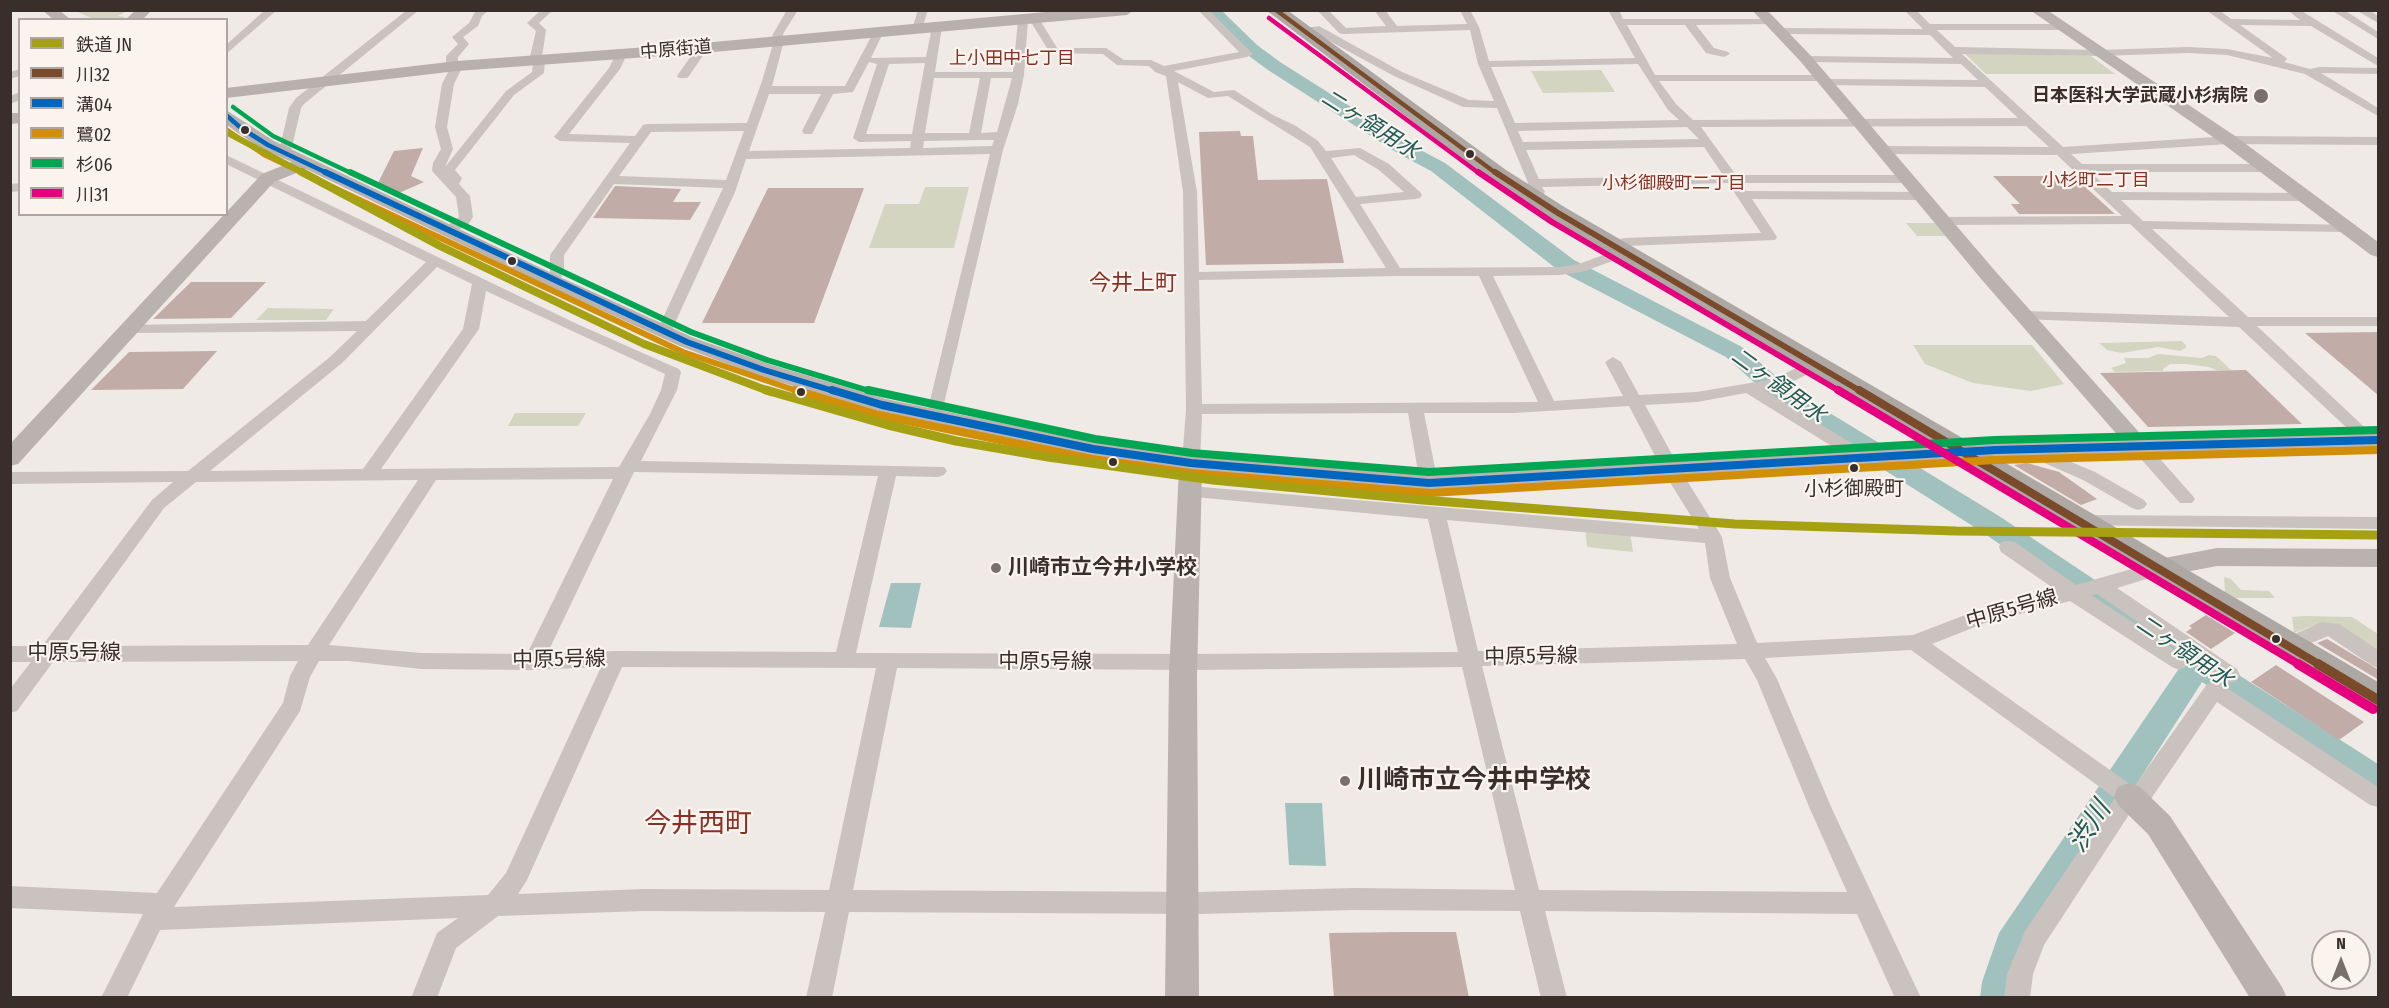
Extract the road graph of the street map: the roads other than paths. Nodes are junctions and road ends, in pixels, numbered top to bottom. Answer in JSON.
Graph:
{"nodes":[{"id":1,"x":272,"y":10,"type":"edge"},
{"id":2,"x":414,"y":10,"type":"edge"},
{"id":3,"x":490,"y":10,"type":"edge"},
{"id":4,"x":548,"y":10,"type":"edge"},
{"id":5,"x":793,"y":10,"type":"edge"},
{"id":6,"x":923,"y":10,"type":"edge"},
{"id":7,"x":1127,"y":10,"type":"edge"},
{"id":8,"x":1203,"y":10,"type":"edge"},
{"id":9,"x":1275,"y":10,"type":"edge"},
{"id":10,"x":1322,"y":10,"type":"edge"},
{"id":11,"x":1379,"y":10,"type":"edge"},
{"id":12,"x":1465,"y":10,"type":"edge"},
{"id":13,"x":1650,"y":10,"type":"edge"},
{"id":14,"x":1673,"y":10,"type":"edge"},
{"id":15,"x":1718,"y":10,"type":"edge"},
{"id":16,"x":1759,"y":10,"type":"edge"},
{"id":17,"x":1909,"y":10,"type":"edge"},
{"id":18,"x":2037,"y":10,"type":"edge"},
{"id":19,"x":2211,"y":10,"type":"edge"},
{"id":20,"x":2336,"y":10,"type":"edge"},
{"id":21,"x":483,"y":11,"type":"edge"},
{"id":22,"x":1097,"y":12,"type":"edge"},
{"id":23,"x":2295,"y":12,"type":"edge"},
{"id":24,"x":2364,"y":12,"type":"edge"},
{"id":25,"x":2379,"y":13,"type":"edge"},
{"id":26,"x":1616,"y":16,"type":"edge"},
{"id":27,"x":1028,"y":19,"type":"junction"},
{"id":28,"x":2379,"y":20,"type":"edge"},
{"id":29,"x":1657,"y":22,"type":"junction"},
{"id":30,"x":1684,"y":22,"type":"junction"},
{"id":31,"x":1728,"y":22,"type":"junction"},
{"id":32,"x":2227,"y":22,"type":"junction"},
{"id":33,"x":2314,"y":23,"type":"junction"},
{"id":34,"x":937,"y":27,"type":"junction"},
{"id":35,"x":1474,"y":27,"type":"junction"},
{"id":36,"x":1776,"y":27,"type":"junction"},
{"id":37,"x":2062,"y":27,"type":"junction"},
{"id":38,"x":917,"y":29,"type":"junction"},
{"id":39,"x":1394,"y":29,"type":"junction"},
{"id":40,"x":1930,"y":30,"type":"junction"},
{"id":41,"x":1303,"y":31,"type":"junction"},
{"id":42,"x":879,"y":33,"type":"junction"},
{"id":43,"x":2379,"y":36,"type":"edge"},
{"id":44,"x":777,"y":42,"type":"junction"},
{"id":45,"x":702,"y":48,"type":"junction"},
{"id":46,"x":228,"y":49,"type":"edge"},
{"id":47,"x":1951,"y":50,"type":"junction"},
{"id":48,"x":2100,"y":53,"type":"junction"},
{"id":49,"x":621,"y":54,"type":"junction"},
{"id":50,"x":1724,"y":54,"type":"dead end"},
{"id":51,"x":1806,"y":59,"type":"junction"},
{"id":52,"x":537,"y":60,"type":"junction"},
{"id":53,"x":932,"y":60,"type":"junction"},
{"id":54,"x":884,"y":61,"type":"junction"},
{"id":55,"x":1962,"y":61,"type":"junction"},
{"id":56,"x":863,"y":62,"type":"junction"},
{"id":57,"x":1642,"y":62,"type":"junction"},
{"id":58,"x":2280,"y":63,"type":"junction"},
{"id":59,"x":1484,"y":64,"type":"junction"},
{"id":60,"x":454,"y":67,"type":"junction"},
{"id":61,"x":2378,"y":69,"type":"edge"},
{"id":62,"x":2309,"y":72,"type":"junction"},
{"id":63,"x":1165,"y":73,"type":"junction"},
{"id":64,"x":929,"y":75,"type":"junction"},
{"id":65,"x":986,"y":75,"type":"junction"},
{"id":66,"x":1018,"y":75,"type":"junction"},
{"id":67,"x":683,"y":76,"type":"dead end"},
{"id":68,"x":1652,"y":78,"type":"junction"},
{"id":69,"x":1824,"y":80,"type":"junction"},
{"id":70,"x":321,"y":82,"type":"junction"},
{"id":71,"x":1987,"y":84,"type":"junction"},
{"id":72,"x":764,"y":90,"type":"junction"},
{"id":73,"x":829,"y":90,"type":"junction"},
{"id":74,"x":228,"y":93,"type":"edge"},
{"id":75,"x":1500,"y":105,"type":"junction"},
{"id":76,"x":2379,"y":113,"type":"edge"},
{"id":77,"x":228,"y":117,"type":"edge"},
{"id":78,"x":1858,"y":121,"type":"junction"},
{"id":79,"x":2027,"y":122,"type":"junction"},
{"id":80,"x":1690,"y":124,"type":"junction"},
{"id":81,"x":751,"y":127,"type":"junction"},
{"id":82,"x":1510,"y":128,"type":"junction"},
{"id":83,"x":808,"y":131,"type":"dead end"},
{"id":84,"x":974,"y":136,"type":"junction"},
{"id":85,"x":638,"y":140,"type":"junction"},
{"id":86,"x":2229,"y":140,"type":"junction"},
{"id":87,"x":2379,"y":141,"type":"edge"},
{"id":88,"x":999,"y":143,"type":"junction"},
{"id":89,"x":1708,"y":143,"type":"junction"},
{"id":90,"x":917,"y":144,"type":"junction"},
{"id":91,"x":1518,"y":146,"type":"junction"},
{"id":92,"x":1883,"y":150,"type":"junction"},
{"id":93,"x":285,"y":151,"type":"junction"},
{"id":94,"x":2060,"y":151,"type":"junction"},
{"id":95,"x":742,"y":155,"type":"junction"},
{"id":96,"x":1323,"y":155,"type":"junction"},
{"id":97,"x":228,"y":160,"type":"edge"},
{"id":98,"x":307,"y":162,"type":"junction"},
{"id":99,"x":2076,"y":168,"type":"junction"},
{"id":100,"x":2268,"y":168,"type":"junction"},
{"id":101,"x":268,"y":178,"type":"junction"},
{"id":102,"x":1732,"y":179,"type":"junction"},
{"id":103,"x":1907,"y":179,"type":"junction"},
{"id":104,"x":609,"y":180,"type":"junction"},
{"id":105,"x":731,"y":184,"type":"junction"},
{"id":106,"x":452,"y":185,"type":"junction"},
{"id":107,"x":1534,"y":191,"type":"junction"},
{"id":108,"x":1743,"y":195,"type":"junction"},
{"id":109,"x":1922,"y":196,"type":"junction"},
{"id":110,"x":2107,"y":196,"type":"junction"},
{"id":111,"x":2306,"y":197,"type":"junction"},
{"id":112,"x":1352,"y":201,"type":"junction"},
{"id":113,"x":1943,"y":221,"type":"junction"},
{"id":114,"x":2135,"y":223,"type":"junction"},
{"id":115,"x":2348,"y":228,"type":"junction"},
{"id":116,"x":447,"y":231,"type":"junction"},
{"id":117,"x":1619,"y":249,"type":"junction"},
{"id":118,"x":2379,"y":251,"type":"edge"},
{"id":119,"x":436,"y":260,"type":"junction"},
{"id":120,"x":1396,"y":272,"type":"junction"},
{"id":121,"x":1484,"y":272,"type":"junction"},
{"id":122,"x":1192,"y":276,"type":"junction"},
{"id":123,"x":480,"y":281,"type":"junction"},
{"id":124,"x":553,"y":281,"type":"junction"},
{"id":125,"x":2025,"y":316,"type":"junction"},
{"id":126,"x":2379,"y":321,"type":"edge"},
{"id":127,"x":2240,"y":322,"type":"junction"},
{"id":128,"x":371,"y":326,"type":"junction"},
{"id":129,"x":133,"y":328,"type":"junction"},
{"id":130,"x":664,"y":333,"type":"junction"},
{"id":131,"x":1613,"y":363,"type":"dead end"},
{"id":132,"x":1814,"y":365,"type":"junction"},
{"id":133,"x":1764,"y":386,"type":"junction"},
{"id":134,"x":1636,"y":401,"type":"junction"},
{"id":135,"x":1548,"y":406,"type":"junction"},
{"id":136,"x":1194,"y":409,"type":"junction"},
{"id":137,"x":1415,"y":409,"type":"junction"},
{"id":138,"x":934,"y":417,"type":"junction"},
{"id":139,"x":2374,"y":440,"type":"edge"},
{"id":140,"x":2139,"y":446,"type":"junction"},
{"id":141,"x":2028,"y":449,"type":"junction"},
{"id":142,"x":1964,"y":453,"type":"junction"},
{"id":143,"x":10,"y":459,"type":"edge"},
{"id":144,"x":1869,"y":459,"type":"junction"},
{"id":145,"x":1191,"y":463,"type":"junction"},
{"id":146,"x":627,"y":470,"type":"junction"},
{"id":147,"x":888,"y":471,"type":"junction"},
{"id":148,"x":938,"y":471,"type":"dead end"},
{"id":149,"x":1672,"y":471,"type":"junction"},
{"id":150,"x":431,"y":474,"type":"junction"},
{"id":151,"x":368,"y":475,"type":"junction"},
{"id":152,"x":193,"y":476,"type":"junction"},
{"id":153,"x":10,"y":478,"type":"edge"},
{"id":154,"x":1429,"y":483,"type":"junction"},
{"id":155,"x":1190,"y":492,"type":"junction"},
{"id":156,"x":2186,"y":499,"type":"dead end"},
{"id":157,"x":2138,"y":504,"type":"dead end"},
{"id":158,"x":1436,"y":514,"type":"junction"},
{"id":159,"x":2081,"y":521,"type":"junction"},
{"id":160,"x":2379,"y":523,"type":"edge"},
{"id":161,"x":1713,"y":537,"type":"junction"},
{"id":162,"x":2008,"y":547,"type":"dead end"},
{"id":163,"x":2379,"y":558,"type":"edge"},
{"id":164,"x":2159,"y":568,"type":"junction"},
{"id":165,"x":2100,"y":586,"type":"junction"},
{"id":166,"x":2073,"y":593,"type":"junction"},
{"id":167,"x":1915,"y":642,"type":"junction"},
{"id":168,"x":2286,"y":646,"type":"junction"},
{"id":169,"x":1750,"y":651,"type":"junction"},
{"id":170,"x":314,"y":652,"type":"junction"},
{"id":171,"x":10,"y":654,"type":"edge"},
{"id":172,"x":49,"y":654,"type":"junction"},
{"id":173,"x":615,"y":659,"type":"junction"},
{"id":174,"x":1470,"y":659,"type":"junction"},
{"id":175,"x":2379,"y":660,"type":"edge"},
{"id":176,"x":844,"y":661,"type":"junction"},
{"id":177,"x":533,"y":662,"type":"junction"},
{"id":178,"x":888,"y":662,"type":"junction"},
{"id":179,"x":1184,"y":662,"type":"junction"},
{"id":180,"x":2179,"y":662,"type":"dead end"},
{"id":181,"x":2230,"y":675,"type":"dead end"},
{"id":182,"x":2379,"y":700,"type":"edge"},
{"id":183,"x":10,"y":705,"type":"edge"},
{"id":184,"x":2379,"y":798,"type":"edge"},
{"id":185,"x":2133,"y":799,"type":"junction"},
{"id":186,"x":10,"y":897,"type":"edge"},
{"id":187,"x":1532,"y":901,"type":"junction"},
{"id":188,"x":1182,"y":902,"type":"junction"},
{"id":189,"x":839,"y":903,"type":"junction"},
{"id":190,"x":1865,"y":903,"type":"junction"},
{"id":191,"x":495,"y":905,"type":"junction"},
{"id":192,"x":158,"y":911,"type":"junction"},
{"id":193,"x":114,"y":998,"type":"edge"},
{"id":194,"x":424,"y":998,"type":"edge"},
{"id":195,"x":819,"y":998,"type":"edge"},
{"id":196,"x":1182,"y":998,"type":"edge"},
{"id":197,"x":1554,"y":998,"type":"edge"},
{"id":198,"x":1908,"y":998,"type":"edge"},
{"id":199,"x":2017,"y":998,"type":"edge"},
{"id":200,"x":2270,"y":998,"type":"edge"}],
"edges":[{"from":1,"to":46,"type":"street"},
{"from":2,"to":70,"type":"street"},
{"from":3,"to":21,"type":"street"},
{"from":4,"to":52,"type":"street"},
{"from":5,"to":44,"type":"street"},
{"from":6,"to":38,"type":"street"},
{"from":7,"to":22,"type":"main road","name":"中原街道"},
{"from":8,"to":63,"type":"street"},
{"from":9,"to":41,"type":"highway"},
{"from":10,"to":39,"type":"street"},
{"from":11,"to":39,"type":"street"},
{"from":12,"to":35,"type":"street"},
{"from":13,"to":29,"type":"street"},
{"from":14,"to":30,"type":"street"},
{"from":15,"to":31,"type":"street"},
{"from":16,"to":36,"type":"street"},
{"from":17,"to":40,"type":"street"},
{"from":18,"to":37,"type":"street"},
{"from":19,"to":32,"type":"street"},
{"from":20,"to":43,"type":"street"},
{"from":21,"to":60,"type":"street"},
{"from":22,"to":27,"type":"main road","name":"中原街道"},
{"from":23,"to":33,"type":"street"},
{"from":24,"to":25,"type":"street"},
{"from":24,"to":28,"type":"street"},
{"from":26,"to":29,"type":"street"},
{"from":26,"to":57,"type":"street"},
{"from":27,"to":34,"type":"main road","name":"中原街道"},
{"from":27,"to":63,"type":"street"},
{"from":27,"to":66,"type":"street"},
{"from":29,"to":30,"type":"street"},
{"from":30,"to":31,"type":"street"},
{"from":30,"to":50,"type":"street"},
{"from":31,"to":36,"type":"street"},
{"from":32,"to":33,"type":"street"},
{"from":32,"to":58,"type":"street"},
{"from":33,"to":61,"type":"street"},
{"from":34,"to":38,"type":"main road","name":"中原街道"},
{"from":34,"to":53,"type":"street"},
{"from":35,"to":39,"type":"street"},
{"from":35,"to":59,"type":"street"},
{"from":36,"to":40,"type":"street"},
{"from":36,"to":51,"type":"street"},
{"from":37,"to":40,"type":"street"},
{"from":37,"to":48,"type":"street"},
{"from":38,"to":42,"type":"main road","name":"中原街道"},
{"from":40,"to":47,"type":"street"},
{"from":41,"to":75,"type":"street"},
{"from":41,"to":107,"type":"highway"},
{"from":42,"to":44,"type":"main road","name":"中原街道"},
{"from":42,"to":56,"type":"street"},
{"from":44,"to":45,"type":"main road","name":"中原街道"},
{"from":44,"to":72,"type":"street"},
{"from":45,"to":49,"type":"main road","name":"中原街道"},
{"from":45,"to":67,"type":"street"},
{"from":47,"to":48,"type":"street"},
{"from":47,"to":55,"type":"street"},
{"from":48,"to":58,"type":"street"},
{"from":48,"to":86,"type":"street"},
{"from":49,"to":52,"type":"main road","name":"中原街道"},
{"from":49,"to":85,"type":"street"},
{"from":51,"to":55,"type":"street"},
{"from":51,"to":69,"type":"street"},
{"from":52,"to":60,"type":"main road","name":"中原街道"},
{"from":52,"to":106,"type":"street"},
{"from":53,"to":54,"type":"street"},
{"from":53,"to":64,"type":"street"},
{"from":54,"to":56,"type":"street"},
{"from":54,"to":90,"type":"street"},
{"from":55,"to":71,"type":"street"},
{"from":56,"to":73,"type":"street"},
{"from":57,"to":59,"type":"street"},
{"from":57,"to":68,"type":"street"},
{"from":58,"to":62,"type":"street"},
{"from":59,"to":75,"type":"street"},
{"from":60,"to":70,"type":"main road","name":"中原街道"},
{"from":60,"to":106,"type":"street"},
{"from":61,"to":62,"type":"street"},
{"from":62,"to":76,"type":"street"},
{"from":63,"to":96,"type":"street"},
{"from":63,"to":122,"type":"street"},
{"from":64,"to":65,"type":"street"},
{"from":64,"to":90,"type":"street"},
{"from":65,"to":66,"type":"street"},
{"from":65,"to":84,"type":"street"},
{"from":66,"to":88,"type":"street"},
{"from":68,"to":69,"type":"street"},
{"from":68,"to":80,"type":"street"},
{"from":69,"to":71,"type":"street"},
{"from":69,"to":78,"type":"street"},
{"from":70,"to":74,"type":"main road","name":"中原街道"},
{"from":70,"to":93,"type":"street"},
{"from":71,"to":79,"type":"street"},
{"from":72,"to":73,"type":"street"},
{"from":72,"to":81,"type":"street"},
{"from":73,"to":83,"type":"street"},
{"from":75,"to":82,"type":"street"},
{"from":77,"to":93,"type":"street"},
{"from":78,"to":79,"type":"street"},
{"from":78,"to":80,"type":"street"},
{"from":78,"to":92,"type":"street"},
{"from":79,"to":94,"type":"street"},
{"from":80,"to":82,"type":"street"},
{"from":80,"to":89,"type":"street"},
{"from":81,"to":85,"type":"street"},
{"from":81,"to":95,"type":"street"},
{"from":82,"to":91,"type":"street"},
{"from":84,"to":88,"type":"street"},
{"from":84,"to":90,"type":"street"},
{"from":85,"to":104,"type":"street"},
{"from":86,"to":87,"type":"street"},
{"from":86,"to":94,"type":"street"},
{"from":86,"to":100,"type":"street"},
{"from":88,"to":90,"type":"street"},
{"from":88,"to":138,"type":"street"},
{"from":89,"to":91,"type":"street"},
{"from":89,"to":102,"type":"street"},
{"from":90,"to":95,"type":"street"},
{"from":91,"to":107,"type":"street"},
{"from":92,"to":94,"type":"street"},
{"from":92,"to":103,"type":"street"},
{"from":93,"to":98,"type":"street"},
{"from":94,"to":99,"type":"street"},
{"from":95,"to":105,"type":"street"},
{"from":96,"to":112,"type":"street"},
{"from":96,"to":112,"type":"street"},
{"from":97,"to":101,"type":"street"},
{"from":98,"to":101,"type":"street"},
{"from":98,"to":116,"type":"street"},
{"from":99,"to":100,"type":"street"},
{"from":99,"to":110,"type":"street"},
{"from":100,"to":111,"type":"street"},
{"from":101,"to":119,"type":"street"},
{"from":101,"to":129,"type":"street"},
{"from":102,"to":103,"type":"street"},
{"from":102,"to":107,"type":"street"},
{"from":102,"to":108,"type":"street"},
{"from":103,"to":109,"type":"street"},
{"from":104,"to":105,"type":"street"},
{"from":104,"to":124,"type":"street"},
{"from":105,"to":130,"type":"street"},
{"from":106,"to":116,"type":"street"},
{"from":107,"to":117,"type":"highway"},
{"from":108,"to":109,"type":"street"},
{"from":108,"to":117,"type":"street"},
{"from":109,"to":113,"type":"street"},
{"from":110,"to":111,"type":"street"},
{"from":110,"to":114,"type":"street"},
{"from":111,"to":115,"type":"street"},
{"from":112,"to":120,"type":"street"},
{"from":113,"to":114,"type":"street"},
{"from":113,"to":125,"type":"street"},
{"from":114,"to":115,"type":"street"},
{"from":114,"to":127,"type":"street"},
{"from":115,"to":118,"type":"street"},
{"from":116,"to":124,"type":"street"},
{"from":117,"to":121,"type":"street"},
{"from":117,"to":132,"type":"highway"},
{"from":119,"to":123,"type":"street"},
{"from":119,"to":128,"type":"street"},
{"from":120,"to":121,"type":"street"},
{"from":120,"to":122,"type":"street"},
{"from":121,"to":135,"type":"street"},
{"from":122,"to":136,"type":"street"},
{"from":123,"to":146,"type":"street"},
{"from":123,"to":151,"type":"street"},
{"from":124,"to":130,"type":"street"},
{"from":125,"to":127,"type":"street"},
{"from":125,"to":140,"type":"street"},
{"from":126,"to":127,"type":"street"},
{"from":127,"to":139,"type":"street"},
{"from":128,"to":129,"type":"street"},
{"from":128,"to":152,"type":"street"},
{"from":129,"to":143,"type":"street"},
{"from":130,"to":138,"type":"street"},
{"from":131,"to":134,"type":"street"},
{"from":132,"to":133,"type":"street"},
{"from":132,"to":142,"type":"highway"},
{"from":133,"to":134,"type":"street"},
{"from":133,"to":144,"type":"street"},
{"from":134,"to":135,"type":"street"},
{"from":134,"to":149,"type":"street"},
{"from":135,"to":137,"type":"street"},
{"from":136,"to":137,"type":"street"},
{"from":136,"to":145,"type":"street"},
{"from":137,"to":154,"type":"street"},
{"from":138,"to":145,"type":"street"},
{"from":139,"to":140,"type":"street"},
{"from":140,"to":141,"type":"street"},
{"from":140,"to":156,"type":"street"},
{"from":141,"to":142,"type":"street"},
{"from":141,"to":157,"type":"street"},
{"from":142,"to":144,"type":"street"},
{"from":142,"to":159,"type":"highway"},
{"from":144,"to":149,"type":"street"},
{"from":145,"to":154,"type":"street"},
{"from":145,"to":155,"type":"street"},
{"from":146,"to":147,"type":"street"},
{"from":146,"to":150,"type":"street"},
{"from":146,"to":177,"type":"street"},
{"from":147,"to":148,"type":"street"},
{"from":147,"to":176,"type":"street"},
{"from":149,"to":154,"type":"street"},
{"from":149,"to":161,"type":"street"},
{"from":150,"to":151,"type":"street"},
{"from":150,"to":170,"type":"street"},
{"from":151,"to":152,"type":"street"},
{"from":152,"to":153,"type":"street"},
{"from":152,"to":172,"type":"street"},
{"from":155,"to":158,"type":"street"},
{"from":155,"to":179,"type":"street"},
{"from":158,"to":161,"type":"street"},
{"from":158,"to":174,"type":"street"},
{"from":159,"to":160,"type":"street"},
{"from":159,"to":164,"type":"highway"},
{"from":161,"to":169,"type":"street"},
{"from":162,"to":166,"type":"street"},
{"from":163,"to":164,"type":"street"},
{"from":164,"to":165,"type":"street","name":"中原5号線"},
{"from":164,"to":168,"type":"highway"},
{"from":165,"to":166,"type":"street","name":"中原5号線"},
{"from":165,"to":181,"type":"street"},
{"from":166,"to":167,"type":"street","name":"中原5号線"},
{"from":166,"to":180,"type":"street"},
{"from":167,"to":169,"type":"street","name":"中原5号線"},
{"from":167,"to":185,"type":"street"},
{"from":168,"to":175,"type":"street"},
{"from":168,"to":182,"type":"highway"},
{"from":169,"to":174,"type":"street","name":"中原5号線"},
{"from":169,"to":190,"type":"street"},
{"from":170,"to":172,"type":"street","name":"中原5号線"},
{"from":170,"to":177,"type":"street","name":"中原5号線"},
{"from":170,"to":192,"type":"street"},
{"from":171,"to":172,"type":"street","name":"中原5号線"},
{"from":172,"to":183,"type":"street"},
{"from":173,"to":176,"type":"street","name":"中原5号線"},
{"from":173,"to":177,"type":"street","name":"中原5号線"},
{"from":173,"to":191,"type":"street"},
{"from":174,"to":179,"type":"street","name":"中原5号線"},
{"from":174,"to":187,"type":"street"},
{"from":176,"to":178,"type":"street","name":"中原5号線"},
{"from":178,"to":179,"type":"street","name":"中原5号線"},
{"from":178,"to":189,"type":"street"},
{"from":179,"to":188,"type":"street"},
{"from":184,"to":185,"type":"street"},
{"from":185,"to":199,"type":"street"},
{"from":185,"to":200,"type":"street"},
{"from":186,"to":192,"type":"street"},
{"from":187,"to":188,"type":"street"},
{"from":187,"to":190,"type":"street"},
{"from":187,"to":197,"type":"street"},
{"from":188,"to":189,"type":"street"},
{"from":188,"to":196,"type":"street"},
{"from":189,"to":191,"type":"street"},
{"from":189,"to":195,"type":"street"},
{"from":190,"to":198,"type":"street"},
{"from":191,"to":192,"type":"street"},
{"from":191,"to":194,"type":"street"},
{"from":192,"to":193,"type":"street"}]}
